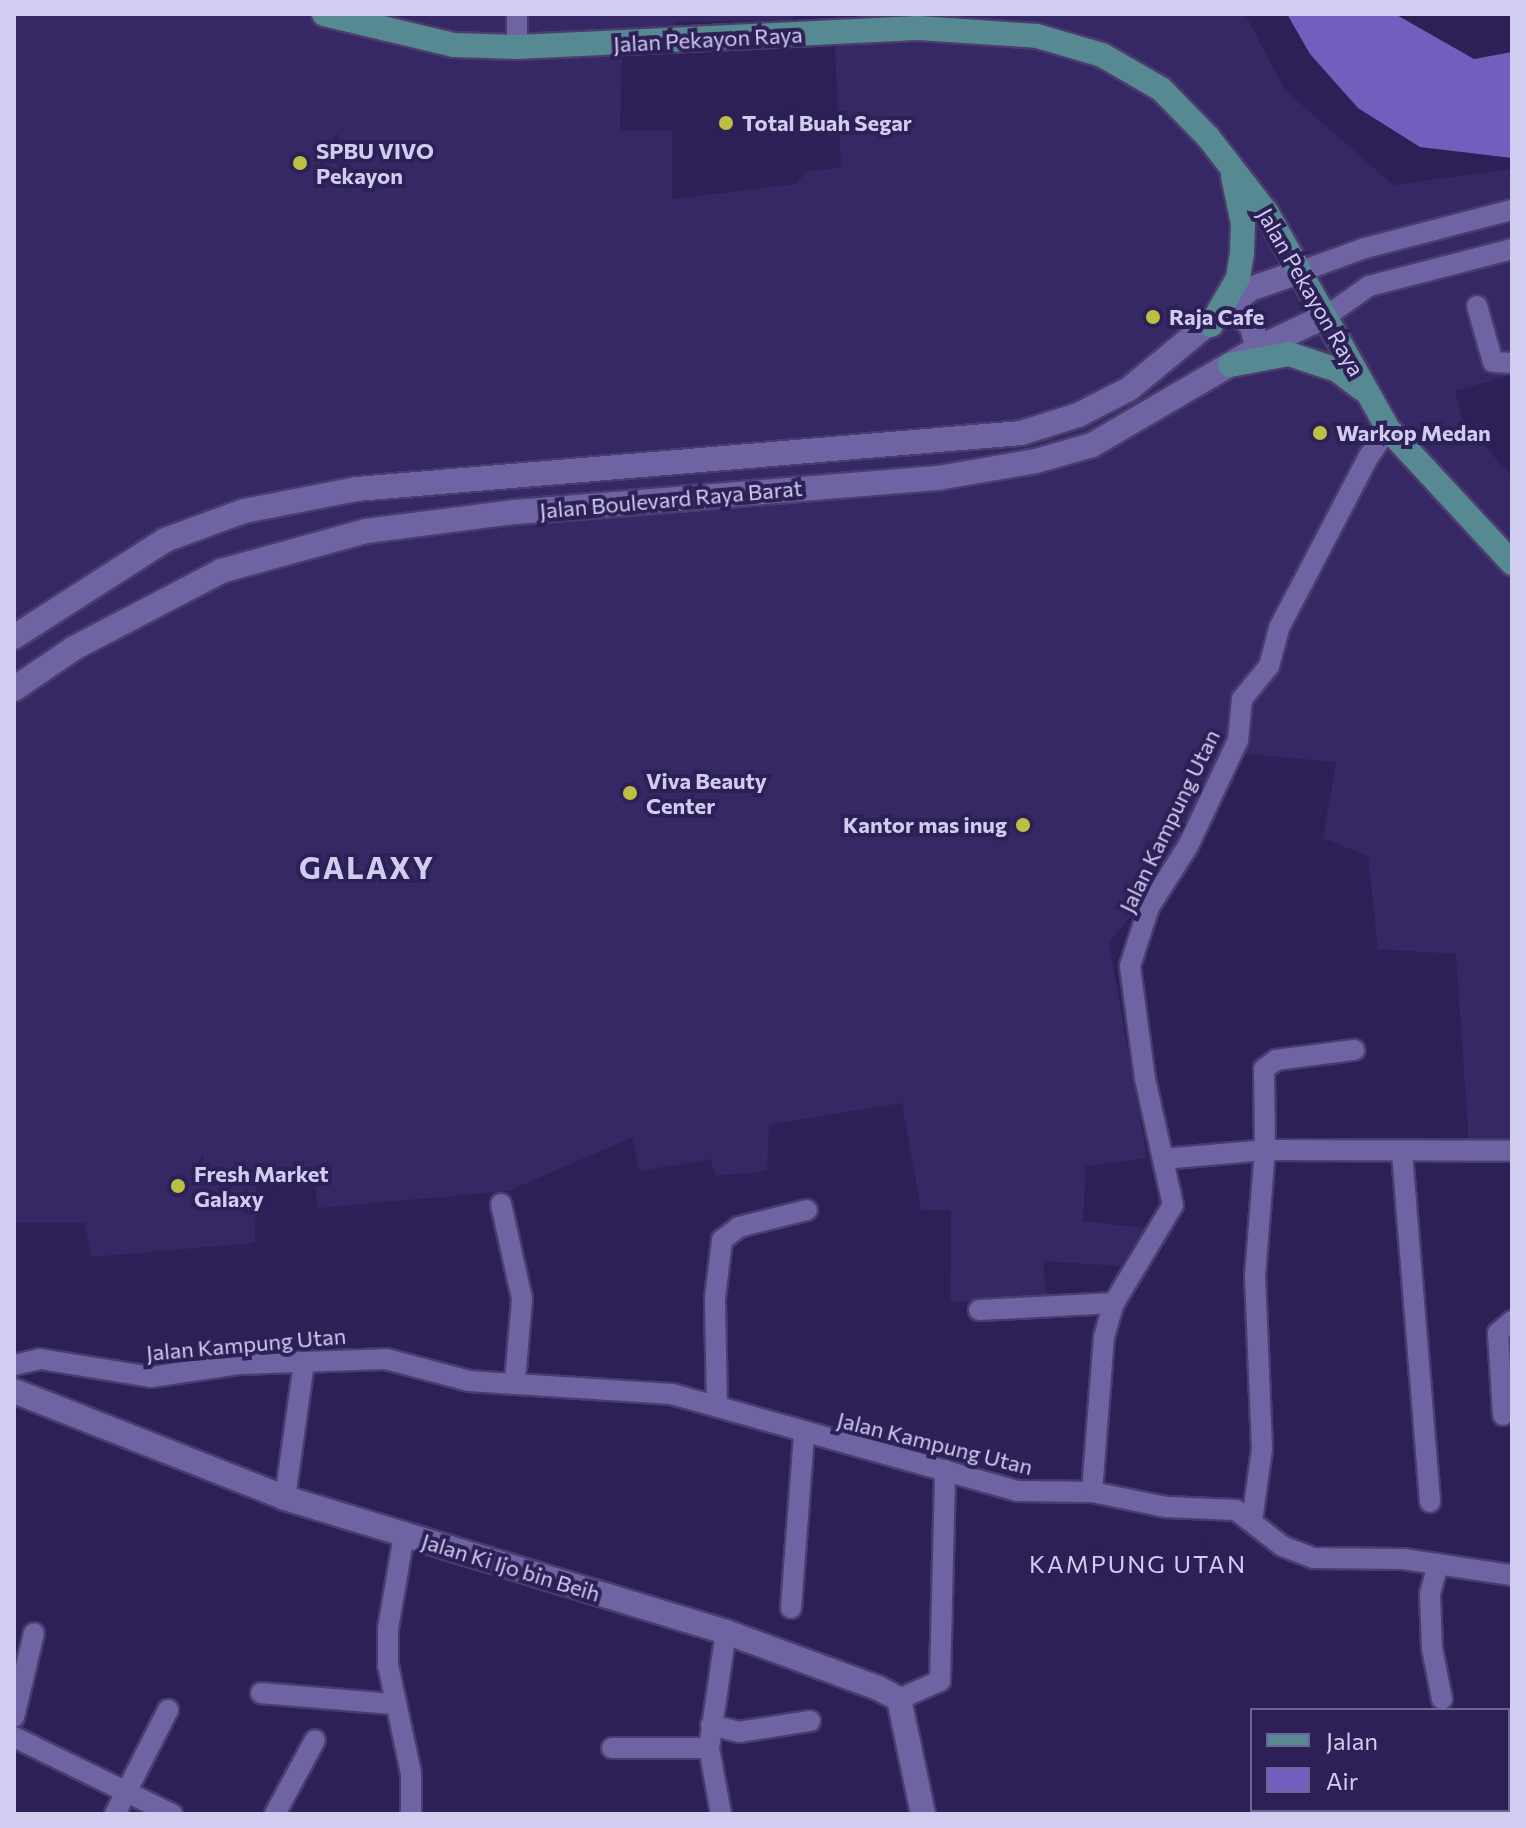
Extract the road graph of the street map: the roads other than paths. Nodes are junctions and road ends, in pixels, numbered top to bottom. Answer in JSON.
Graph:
{"nodes":[{"id":1,"x":324,"y":14,"type":"edge"},
{"id":2,"x":517,"y":14,"type":"edge"},
{"id":3,"x":517,"y":47,"type":"junction"},
{"id":4,"x":1231,"y":169,"type":"junction"},
{"id":5,"x":1512,"y":210,"type":"edge"},
{"id":6,"x":1393,"y":243,"type":"junction"},
{"id":7,"x":1512,"y":249,"type":"edge"},
{"id":8,"x":1302,"y":271,"type":"junction"},
{"id":9,"x":1403,"y":275,"type":"junction"},
{"id":10,"x":1477,"y":306,"type":"dead end"},
{"id":11,"x":1229,"y":308,"type":"junction"},
{"id":12,"x":1328,"y":315,"type":"junction"},
{"id":13,"x":1211,"y":325,"type":"junction"},
{"id":14,"x":1258,"y":348,"type":"junction"},
{"id":15,"x":1512,"y":363,"type":"edge"},
{"id":16,"x":1230,"y":365,"type":"junction"},
{"id":17,"x":1370,"y":396,"type":"junction"},
{"id":18,"x":1388,"y":429,"type":"junction"},
{"id":19,"x":936,"y":442,"type":"junction"},
{"id":20,"x":938,"y":478,"type":"junction"},
{"id":21,"x":1512,"y":563,"type":"edge"},
{"id":22,"x":14,"y":637,"type":"edge"},
{"id":23,"x":14,"y":689,"type":"edge"},
{"id":24,"x":1354,"y":1050,"type":"dead end"},
{"id":25,"x":1265,"y":1150,"type":"junction"},
{"id":26,"x":1512,"y":1151,"type":"edge"},
{"id":27,"x":1402,"y":1153,"type":"junction"},
{"id":28,"x":1163,"y":1159,"type":"junction"},
{"id":29,"x":501,"y":1204,"type":"dead end"},
{"id":30,"x":807,"y":1210,"type":"dead end"},
{"id":31,"x":1114,"y":1303,"type":"junction"},
{"id":32,"x":979,"y":1310,"type":"dead end"},
{"id":33,"x":1512,"y":1321,"type":"edge"},
{"id":34,"x":304,"y":1363,"type":"junction"},
{"id":35,"x":14,"y":1365,"type":"edge"},
{"id":36,"x":515,"y":1381,"type":"junction"},
{"id":37,"x":14,"y":1391,"type":"edge"},
{"id":38,"x":717,"y":1407,"type":"junction"},
{"id":39,"x":1503,"y":1415,"type":"dead end"},
{"id":40,"x":804,"y":1434,"type":"junction"},
{"id":41,"x":945,"y":1470,"type":"junction"},
{"id":42,"x":1092,"y":1492,"type":"junction"},
{"id":43,"x":285,"y":1498,"type":"junction"},
{"id":44,"x":1430,"y":1502,"type":"dead end"},
{"id":45,"x":1252,"y":1521,"type":"junction"},
{"id":46,"x":404,"y":1535,"type":"junction"},
{"id":47,"x":1438,"y":1564,"type":"junction"},
{"id":48,"x":1512,"y":1575,"type":"edge"},
{"id":49,"x":791,"y":1608,"type":"dead end"},
{"id":50,"x":726,"y":1632,"type":"junction"},
{"id":51,"x":34,"y":1633,"type":"dead end"},
{"id":52,"x":261,"y":1693,"type":"dead end"},
{"id":53,"x":899,"y":1699,"type":"junction"},
{"id":54,"x":1442,"y":1699,"type":"dead end"},
{"id":55,"x":392,"y":1704,"type":"junction"},
{"id":56,"x":168,"y":1710,"type":"dead end"},
{"id":57,"x":14,"y":1717,"type":"edge"},
{"id":58,"x":810,"y":1721,"type":"dead end"},
{"id":59,"x":711,"y":1725,"type":"junction"},
{"id":60,"x":14,"y":1737,"type":"edge"},
{"id":61,"x":315,"y":1740,"type":"dead end"},
{"id":62,"x":612,"y":1748,"type":"dead end"},
{"id":63,"x":709,"y":1748,"type":"junction"},
{"id":64,"x":127,"y":1792,"type":"junction"},
{"id":65,"x":115,"y":1814,"type":"edge"},
{"id":66,"x":172,"y":1814,"type":"edge"},
{"id":67,"x":275,"y":1814,"type":"edge"},
{"id":68,"x":411,"y":1814,"type":"edge"},
{"id":69,"x":721,"y":1814,"type":"edge"},
{"id":70,"x":923,"y":1814,"type":"edge"}],
"edges":[{"from":1,"to":3,"type":"main road","name":"Jalan Pekayon Raya"},
{"from":2,"to":3,"type":"street"},
{"from":3,"to":4,"type":"main road","name":"Jalan Pekayon Raya"},
{"from":4,"to":8,"type":"main road","name":"Jalan Pekayon Raya"},
{"from":4,"to":13,"type":"main road"},
{"from":5,"to":6,"type":"street"},
{"from":6,"to":8,"type":"street"},
{"from":6,"to":9,"type":"street"},
{"from":7,"to":9,"type":"street"},
{"from":8,"to":11,"type":"main road","name":"Jalan Boulevard Raya Barat"},
{"from":8,"to":12,"type":"main road","name":"Jalan Pekayon Raya"},
{"from":9,"to":12,"type":"street"},
{"from":10,"to":15,"type":"street"},
{"from":11,"to":13,"type":"main road","name":"Jalan Boulevard Raya Barat"},
{"from":11,"to":14,"type":"main road"},
{"from":12,"to":14,"type":"main road","name":"Jalan Boulevard Raya Barat"},
{"from":12,"to":17,"type":"main road","name":"Jalan Pekayon Raya"},
{"from":13,"to":19,"type":"main road","name":"Jalan Boulevard Raya Barat"},
{"from":14,"to":16,"type":"main road","name":"Jalan Boulevard Raya Barat"},
{"from":16,"to":17,"type":"main road"},
{"from":16,"to":20,"type":"main road","name":"Jalan Boulevard Raya Barat"},
{"from":17,"to":18,"type":"main road","name":"Jalan Pekayon Raya"},
{"from":18,"to":21,"type":"main road","name":"Jalan Pekayon Raya"},
{"from":18,"to":28,"type":"street","name":"Jalan Kampung Utan"},
{"from":19,"to":20,"type":"main road"},
{"from":19,"to":22,"type":"main road","name":"Jalan Boulevard Raya Barat"},
{"from":20,"to":23,"type":"main road","name":"Jalan Boulevard Raya Barat"},
{"from":24,"to":25,"type":"street"},
{"from":25,"to":27,"type":"street"},
{"from":25,"to":28,"type":"street"},
{"from":25,"to":45,"type":"street"},
{"from":26,"to":27,"type":"street"},
{"from":27,"to":44,"type":"street"},
{"from":28,"to":31,"type":"street","name":"Jalan Kampung Utan"},
{"from":29,"to":36,"type":"street"},
{"from":30,"to":38,"type":"street"},
{"from":31,"to":32,"type":"street"},
{"from":31,"to":42,"type":"street","name":"Jalan Kampung Utan"},
{"from":33,"to":39,"type":"street"},
{"from":34,"to":35,"type":"street","name":"Jalan Kampung Utan"},
{"from":34,"to":36,"type":"street","name":"Jalan Kampung Utan"},
{"from":34,"to":43,"type":"street"},
{"from":36,"to":38,"type":"street","name":"Jalan Kampung Utan"},
{"from":37,"to":43,"type":"main road","name":"Jalan Ki Ijo bin Beih"},
{"from":38,"to":40,"type":"street","name":"Jalan Kampung Utan"},
{"from":40,"to":41,"type":"street","name":"Jalan Kampung Utan"},
{"from":40,"to":49,"type":"street"},
{"from":41,"to":42,"type":"street","name":"Jalan Kampung Utan"},
{"from":41,"to":53,"type":"street"},
{"from":42,"to":45,"type":"street"},
{"from":43,"to":46,"type":"main road","name":"Jalan Ki Ijo bin Beih"},
{"from":45,"to":47,"type":"street"},
{"from":46,"to":50,"type":"main road","name":"Jalan Ki Ijo bin Beih"},
{"from":46,"to":55,"type":"street"},
{"from":47,"to":48,"type":"street"},
{"from":47,"to":54,"type":"street"},
{"from":50,"to":53,"type":"main road","name":"Jalan Ki Ijo bin Beih"},
{"from":50,"to":59,"type":"street"},
{"from":51,"to":57,"type":"street"},
{"from":52,"to":55,"type":"street"},
{"from":53,"to":70,"type":"main road"},
{"from":55,"to":68,"type":"street"},
{"from":56,"to":64,"type":"street"},
{"from":58,"to":59,"type":"street"},
{"from":59,"to":63,"type":"street"},
{"from":60,"to":64,"type":"street"},
{"from":61,"to":67,"type":"street"},
{"from":62,"to":63,"type":"street"},
{"from":63,"to":69,"type":"street"},
{"from":64,"to":65,"type":"street"},
{"from":64,"to":66,"type":"street"}]}
